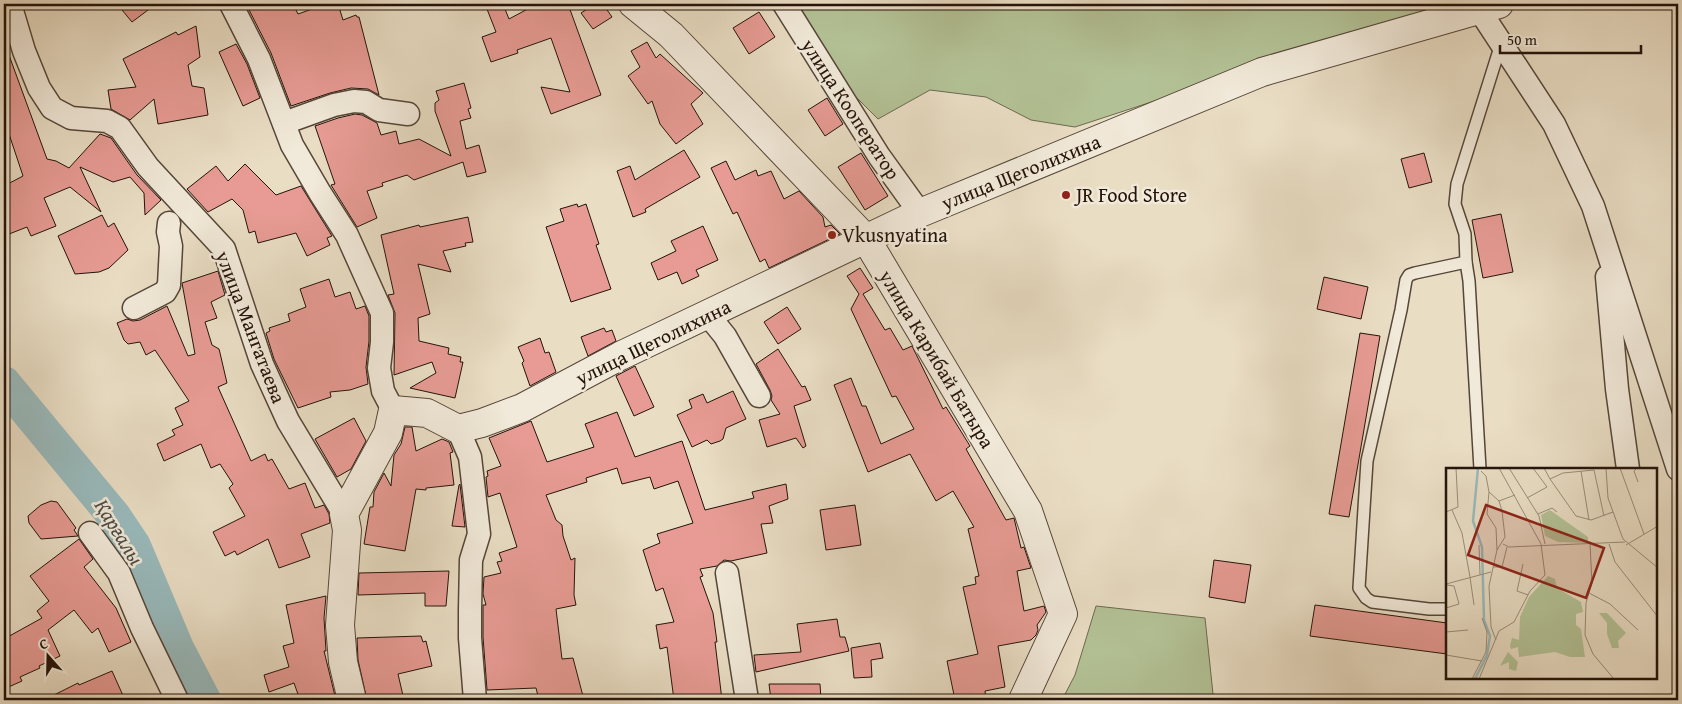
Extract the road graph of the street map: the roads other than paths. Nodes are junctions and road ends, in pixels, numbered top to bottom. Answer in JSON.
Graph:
{"nodes":[{"id":1,"x":10,"y":4,"type":"edge"},
{"id":2,"x":231,"y":4,"type":"edge"},
{"id":3,"x":633,"y":4,"type":"edge"},
{"id":4,"x":784,"y":4,"type":"edge"},
{"id":5,"x":1490,"y":7,"type":"edge"},
{"id":6,"x":1502,"y":42,"type":"junction"},
{"id":7,"x":408,"y":114,"type":"dead end"},
{"id":8,"x":284,"y":122,"type":"junction"},
{"id":9,"x":191,"y":212,"type":"junction"},
{"id":10,"x":920,"y":213,"type":"junction"},
{"id":11,"x":1603,"y":236,"type":"junction"},
{"id":12,"x":866,"y":239,"type":"junction"},
{"id":13,"x":1466,"y":262,"type":"junction"},
{"id":14,"x":134,"y":308,"type":"dead end"},
{"id":15,"x":708,"y":315,"type":"junction"},
{"id":16,"x":758,"y":396,"type":"dead end"},
{"id":17,"x":393,"y":410,"type":"junction"},
{"id":18,"x":458,"y":429,"type":"junction"},
{"id":19,"x":1480,"y":468,"type":"edge"},
{"id":20,"x":1628,"y":468,"type":"edge"},
{"id":21,"x":1678,"y":468,"type":"edge"},
{"id":22,"x":344,"y":514,"type":"junction"},
{"id":23,"x":90,"y":533,"type":"dead end"},
{"id":24,"x":727,"y":573,"type":"dead end"},
{"id":25,"x":1446,"y":609,"type":"edge"},
{"id":26,"x":177,"y":700,"type":"edge"},
{"id":27,"x":352,"y":700,"type":"edge"},
{"id":28,"x":475,"y":700,"type":"edge"},
{"id":29,"x":747,"y":700,"type":"edge"},
{"id":30,"x":1023,"y":700,"type":"edge"}],
"edges":[{"from":1,"to":9,"type":"street","name":"улица Мангатаева"},
{"from":2,"to":8,"type":"street"},
{"from":3,"to":12,"type":"street","name":"улица Карибай Батыра"},
{"from":4,"to":10,"type":"street","name":"улица Кооператор"},
{"from":5,"to":6,"type":"street"},
{"from":5,"to":10,"type":"street","name":"улица Щеголихина"},
{"from":6,"to":11,"type":"street"},
{"from":6,"to":13,"type":"lane"},
{"from":7,"to":8,"type":"street"},
{"from":8,"to":17,"type":"street"},
{"from":9,"to":14,"type":"street"},
{"from":9,"to":22,"type":"street","name":"улица Мангатаева"},
{"from":10,"to":12,"type":"street","name":"улица Щеголихина"},
{"from":11,"to":20,"type":"street"},
{"from":11,"to":21,"type":"street"},
{"from":12,"to":15,"type":"street","name":"улица Щеголихина"},
{"from":12,"to":30,"type":"street","name":"улица Карибай Батыра"},
{"from":13,"to":19,"type":"lane"},
{"from":13,"to":25,"type":"lane"},
{"from":15,"to":16,"type":"street"},
{"from":15,"to":18,"type":"street","name":"улица Щеголихина"},
{"from":17,"to":18,"type":"street"},
{"from":17,"to":22,"type":"street"},
{"from":18,"to":28,"type":"street"},
{"from":22,"to":27,"type":"street","name":"улица Мангатаева"},
{"from":23,"to":26,"type":"street"},
{"from":24,"to":29,"type":"street"}]}
